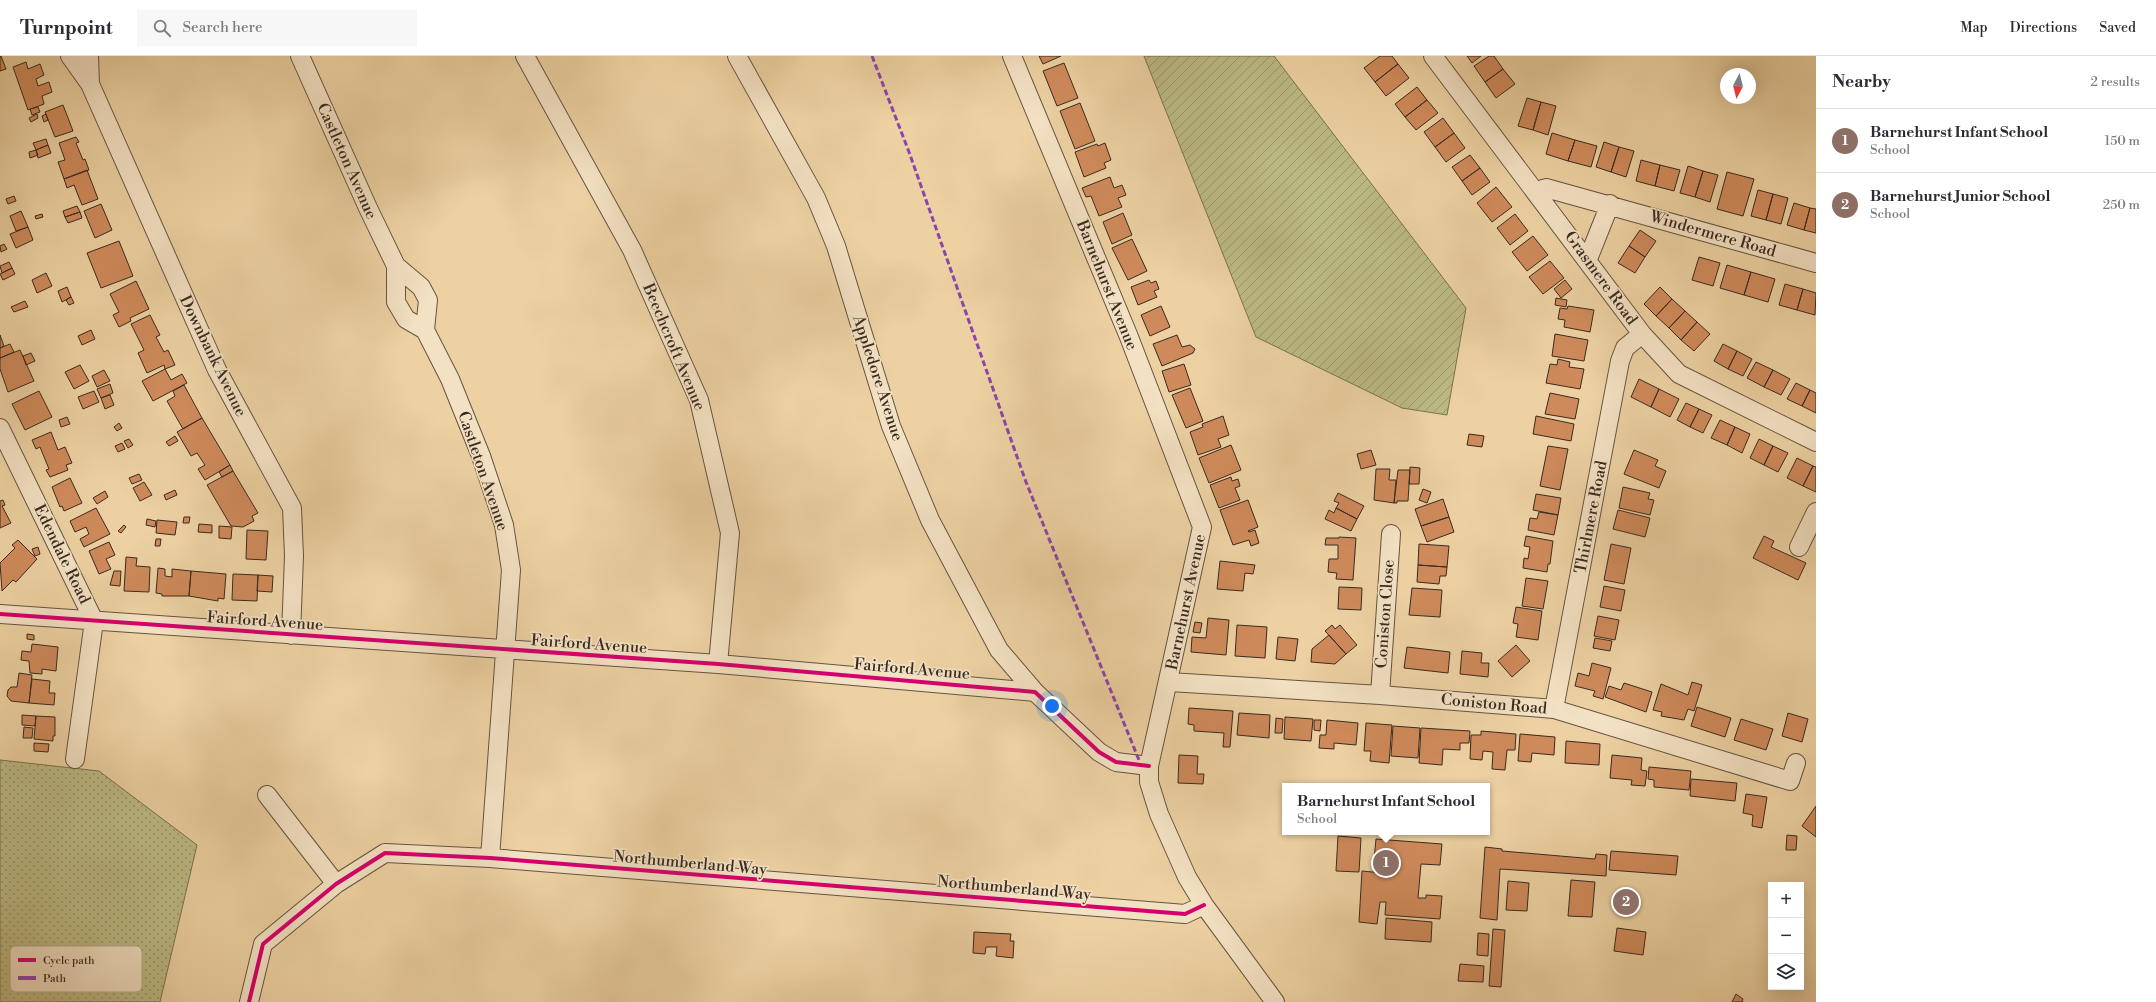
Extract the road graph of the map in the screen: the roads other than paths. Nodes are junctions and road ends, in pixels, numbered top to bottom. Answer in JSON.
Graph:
{"nodes":[{"id":1,"x":70,"y":56,"type":"edge"},
{"id":2,"x":89,"y":56,"type":"edge"},
{"id":3,"x":300,"y":56,"type":"edge"},
{"id":4,"x":525,"y":56,"type":"edge"},
{"id":5,"x":737,"y":56,"type":"edge"},
{"id":6,"x":1012,"y":56,"type":"edge"},
{"id":7,"x":1433,"y":56,"type":"edge"},
{"id":8,"x":90,"y":84,"type":"junction"},
{"id":9,"x":1536,"y":191,"type":"junction"},
{"id":10,"x":1610,"y":204,"type":"junction"},
{"id":11,"x":1588,"y":259,"type":"junction"},
{"id":12,"x":1816,"y":263,"type":"edge"},
{"id":13,"x":396,"y":266,"type":"junction"},
{"id":14,"x":425,"y":330,"type":"junction"},
{"id":15,"x":1642,"y":334,"type":"junction"},
{"id":16,"x":0,"y":428,"type":"edge"},
{"id":17,"x":1816,"y":442,"type":"edge"},
{"id":18,"x":1816,"y":512,"type":"edge"},
{"id":19,"x":1391,"y":534,"type":"dead end"},
{"id":20,"x":1799,"y":547,"type":"dead end"},
{"id":21,"x":0,"y":614,"type":"edge"},
{"id":22,"x":94,"y":621,"type":"junction"},
{"id":23,"x":291,"y":635,"type":"junction"},
{"id":24,"x":506,"y":650,"type":"junction"},
{"id":25,"x":718,"y":664,"type":"junction"},
{"id":26,"x":1169,"y":682,"type":"junction"},
{"id":27,"x":1035,"y":692,"type":"junction"},
{"id":28,"x":1380,"y":695,"type":"junction"},
{"id":29,"x":1554,"y":709,"type":"junction"},
{"id":30,"x":75,"y":759,"type":"dead end"},
{"id":31,"x":1796,"y":763,"type":"dead end"},
{"id":32,"x":1149,"y":766,"type":"junction"},
{"id":33,"x":267,"y":794,"type":"dead end"},
{"id":34,"x":490,"y":858,"type":"junction"},
{"id":35,"x":336,"y":884,"type":"junction"},
{"id":36,"x":1204,"y":905,"type":"junction"},
{"id":37,"x":250,"y":1002,"type":"edge"},
{"id":38,"x":1275,"y":1002,"type":"edge"}],
"edges":[{"from":1,"to":8,"type":"street","name":"Downbank Avenue"},
{"from":2,"to":8,"type":"street","name":"Downbank Avenue"},
{"from":3,"to":13,"type":"street","name":"Castleton Avenue"},
{"from":4,"to":25,"type":"street","name":"Beechcroft Avenue"},
{"from":5,"to":27,"type":"street","name":"Appledore Avenue"},
{"from":6,"to":26,"type":"street","name":"Barnehurst Avenue"},
{"from":7,"to":9,"type":"street","name":"Grasmere Road"},
{"from":8,"to":23,"type":"street","name":"Downbank Avenue"},
{"from":9,"to":10,"type":"street","name":"Windermere Road"},
{"from":9,"to":11,"type":"street","name":"Grasmere Road"},
{"from":10,"to":11,"type":"street"},
{"from":10,"to":12,"type":"street","name":"Windermere Road"},
{"from":11,"to":15,"type":"street","name":"Grasmere Road"},
{"from":13,"to":14,"type":"street","name":"Castleton Avenue"},
{"from":13,"to":14,"type":"street","name":"Castleton Avenue"},
{"from":14,"to":24,"type":"street","name":"Castleton Avenue"},
{"from":15,"to":17,"type":"street","name":"Grasmere Road"},
{"from":15,"to":29,"type":"street","name":"Thirlmere Road"},
{"from":16,"to":22,"type":"street","name":"Edendale Road"},
{"from":18,"to":20,"type":"street"},
{"from":19,"to":28,"type":"street","name":"Coniston Close"},
{"from":21,"to":22,"type":"street","name":"Fairford Avenue"},
{"from":22,"to":23,"type":"street","name":"Fairford Avenue"},
{"from":22,"to":30,"type":"street","name":"Edendale Road"},
{"from":23,"to":24,"type":"street","name":"Fairford Avenue"},
{"from":24,"to":25,"type":"street","name":"Fairford Avenue"},
{"from":24,"to":34,"type":"street","name":"Castleton Avenue"},
{"from":25,"to":27,"type":"street","name":"Fairford Avenue"},
{"from":26,"to":28,"type":"street","name":"Coniston Road"},
{"from":26,"to":32,"type":"street","name":"Barnehurst Avenue"},
{"from":27,"to":32,"type":"street"},
{"from":28,"to":29,"type":"street","name":"Coniston Road"},
{"from":29,"to":31,"type":"street","name":"Coniston Road"},
{"from":32,"to":36,"type":"street","name":"Barnehurst Avenue"},
{"from":33,"to":35,"type":"street"},
{"from":34,"to":35,"type":"street","name":"Northumberland Way"},
{"from":34,"to":36,"type":"street","name":"Northumberland Way"},
{"from":35,"to":37,"type":"street","name":"Northumberland Way"},
{"from":36,"to":38,"type":"street","name":"Barnehurst Avenue"}]}
